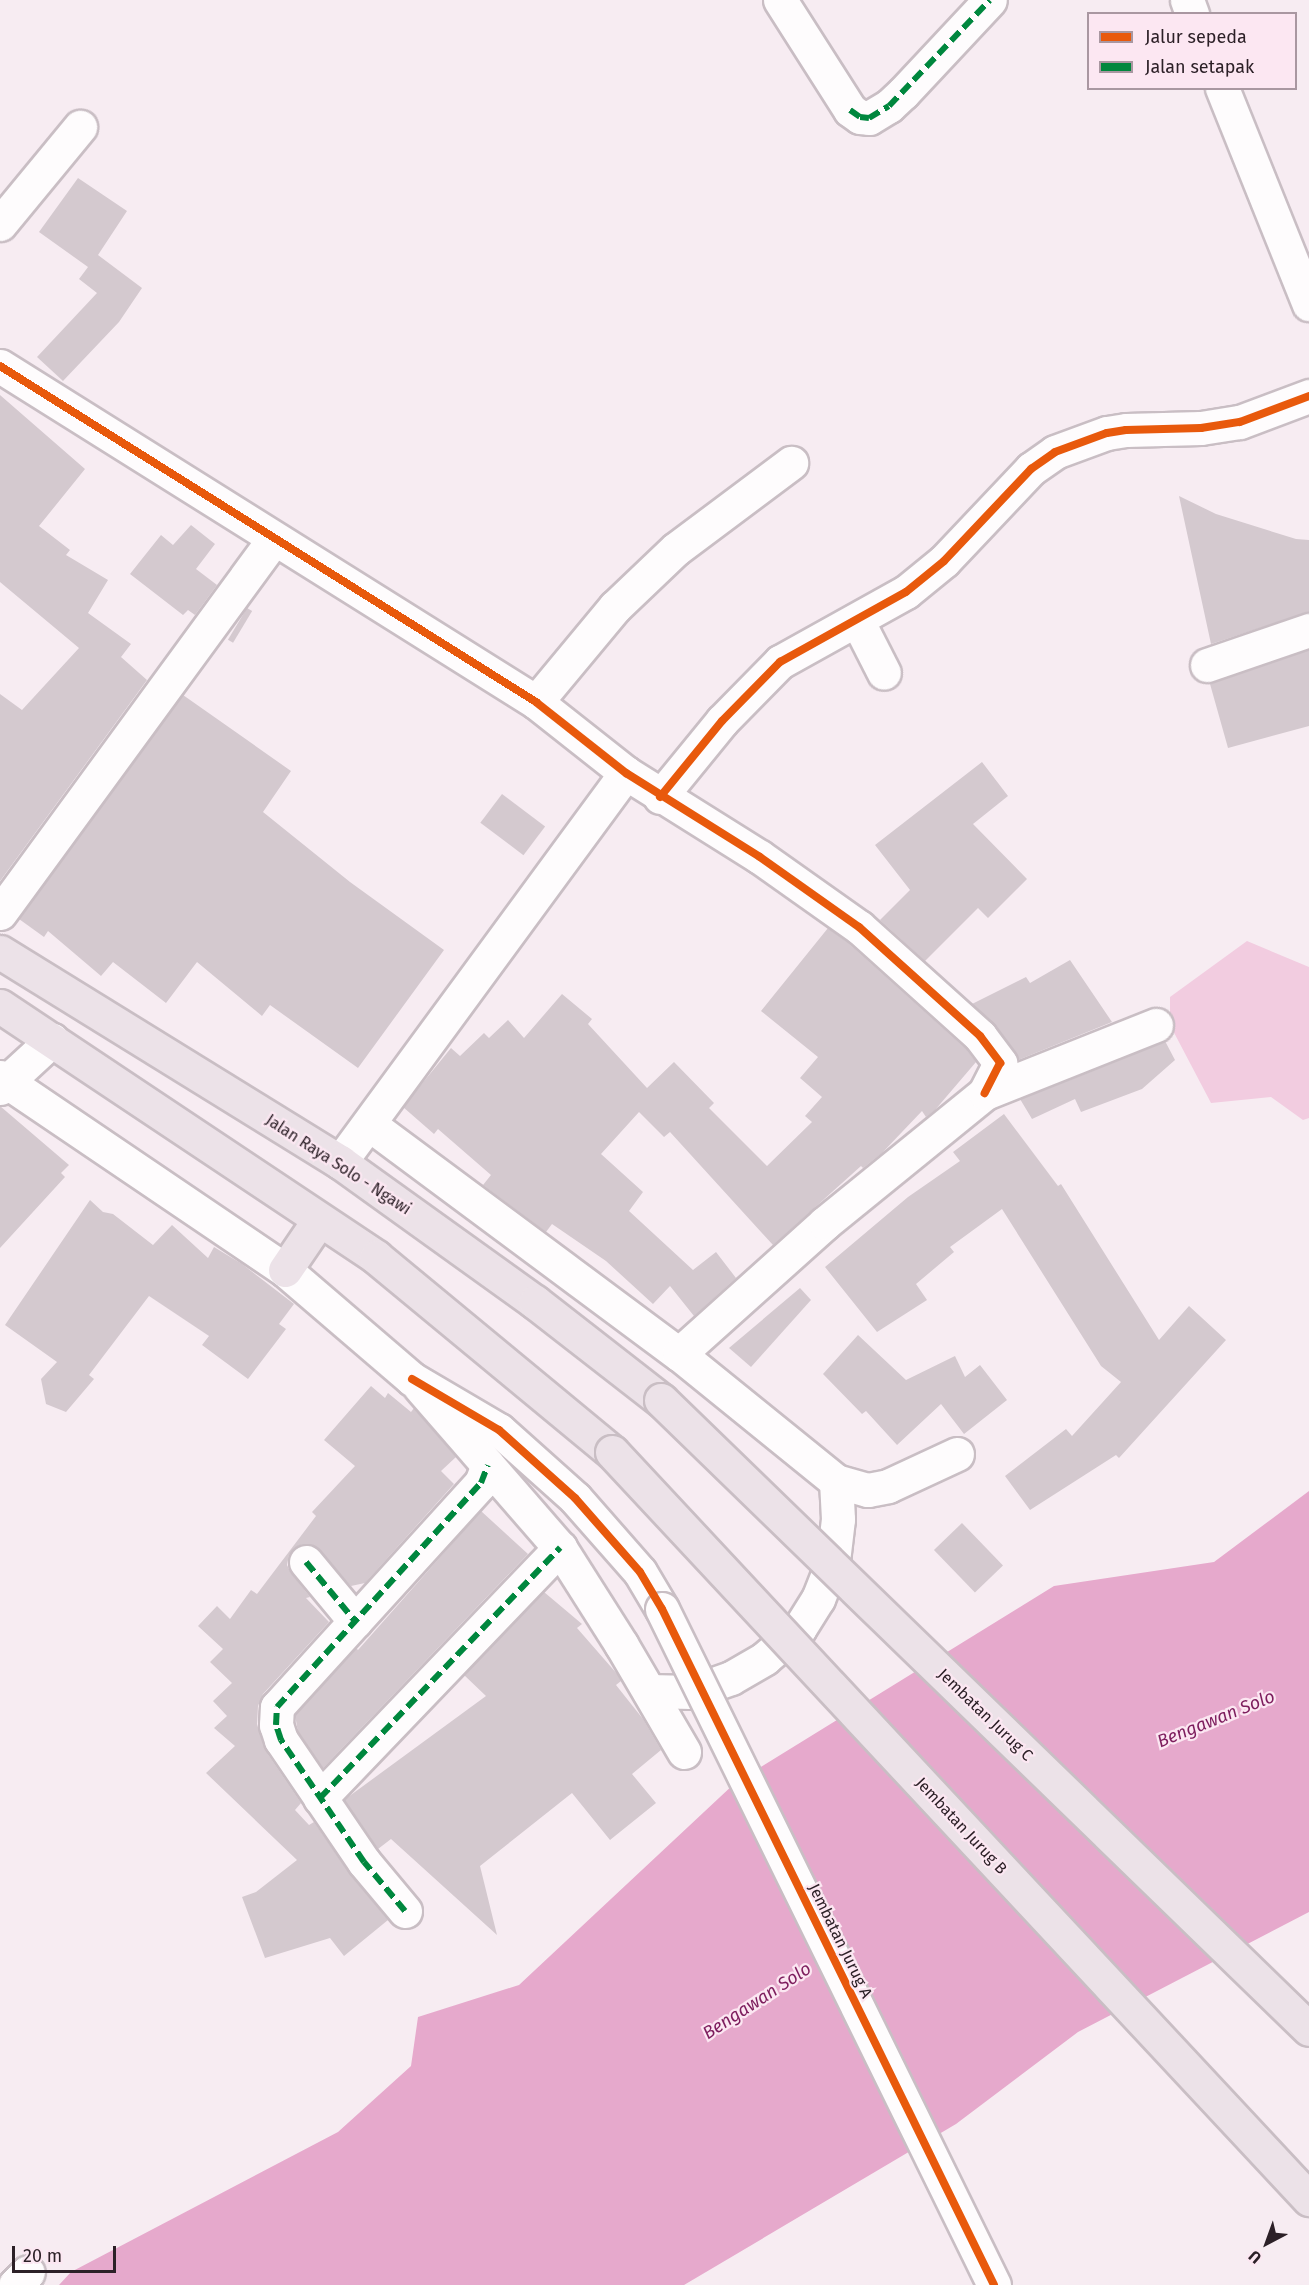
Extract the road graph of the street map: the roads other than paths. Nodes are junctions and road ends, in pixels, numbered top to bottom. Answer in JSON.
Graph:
{"nodes":[{"id":1,"x":780,"y":0,"type":"edge"},
{"id":2,"x":990,"y":0,"type":"edge"},
{"id":3,"x":1223,"y":90,"type":"edge"},
{"id":4,"x":80,"y":127,"type":"dead end"},
{"id":5,"x":0,"y":224,"type":"edge"},
{"id":6,"x":1298,"y":242,"type":"edge"},
{"id":7,"x":1309,"y":304,"type":"edge"},
{"id":8,"x":0,"y":366,"type":"edge"},
{"id":9,"x":1309,"y":396,"type":"edge"},
{"id":10,"x":791,"y":464,"type":"dead end"},
{"id":11,"x":273,"y":540,"type":"junction"},
{"id":12,"x":857,"y":620,"type":"junction"},
{"id":13,"x":1309,"y":630,"type":"edge"},
{"id":14,"x":1207,"y":665,"type":"dead end"},
{"id":15,"x":884,"y":673,"type":"dead end"},
{"id":16,"x":536,"y":702,"type":"junction"},
{"id":17,"x":626,"y":773,"type":"junction"},
{"id":18,"x":660,"y":797,"type":"junction"},
{"id":19,"x":0,"y":913,"type":"edge"},
{"id":20,"x":0,"y":952,"type":"edge"},
{"id":21,"x":0,"y":1006,"type":"edge"},
{"id":22,"x":1156,"y":1025,"type":"dead end"},
{"id":23,"x":52,"y":1040,"type":"junction"},
{"id":24,"x":2,"y":1082,"type":"edge"},
{"id":25,"x":985,"y":1093,"type":"junction"},
{"id":26,"x":369,"y":1124,"type":"junction"},
{"id":27,"x":340,"y":1162,"type":"junction"},
{"id":28,"x":319,"y":1220,"type":"junction"},
{"id":29,"x":285,"y":1270,"type":"junction"},
{"id":30,"x":679,"y":1354,"type":"junction"},
{"id":31,"x":412,"y":1379,"type":"junction"},
{"id":32,"x":662,"y":1400,"type":"joint"},
{"id":33,"x":957,"y":1454,"type":"dead end"},
{"id":34,"x":488,"y":1465,"type":"junction"},
{"id":35,"x":836,"y":1481,"type":"junction"},
{"id":36,"x":560,"y":1548,"type":"junction"},
{"id":37,"x":306,"y":1562,"type":"dead end"},
{"id":38,"x":355,"y":1621,"type":"junction"},
{"id":39,"x":649,"y":1691,"type":"junction"},
{"id":40,"x":684,"y":1752,"type":"dead end"},
{"id":41,"x":320,"y":1797,"type":"junction"},
{"id":42,"x":405,"y":1911,"type":"dead end"},
{"id":43,"x":1309,"y":2030,"type":"edge"},
{"id":44,"x":1309,"y":2199,"type":"edge"},
{"id":45,"x":994,"y":2285,"type":"edge"}],
"edges":[{"from":1,"to":2,"type":"street"},
{"from":3,"to":6,"type":"street"},
{"from":4,"to":5,"type":"street"},
{"from":6,"to":7,"type":"street"},
{"from":8,"to":11,"type":"street"},
{"from":9,"to":12,"type":"street"},
{"from":10,"to":16,"type":"street"},
{"from":11,"to":16,"type":"street"},
{"from":11,"to":19,"type":"street"},
{"from":12,"to":15,"type":"street"},
{"from":12,"to":18,"type":"street"},
{"from":13,"to":14,"type":"street"},
{"from":16,"to":17,"type":"street"},
{"from":17,"to":18,"type":"street"},
{"from":17,"to":26,"type":"street"},
{"from":18,"to":25,"type":"street"},
{"from":20,"to":27,"type":"highway","name":"Jalan Raya Solo - Ngawi"},
{"from":21,"to":23,"type":"highway"},
{"from":22,"to":25,"type":"street"},
{"from":23,"to":24,"type":"street"},
{"from":23,"to":28,"type":"highway"},
{"from":24,"to":29,"type":"street"},
{"from":25,"to":30,"type":"street"},
{"from":26,"to":27,"type":"street"},
{"from":26,"to":30,"type":"street"},
{"from":27,"to":32,"type":"highway","name":"Jalan Raya Solo - Ngawi"},
{"from":28,"to":29,"type":"highway"},
{"from":28,"to":44,"type":"highway","name":"Jembatan Jurug B","bridge":true},
{"from":29,"to":31,"type":"street"},
{"from":30,"to":35,"type":"street"},
{"from":31,"to":34,"type":"street"},
{"from":31,"to":45,"type":"street","name":"Jembatan Jurug A","bridge":true},
{"from":32,"to":43,"type":"highway","name":"Jembatan Jurug C","bridge":true},
{"from":33,"to":35,"type":"street"},
{"from":34,"to":36,"type":"street"},
{"from":34,"to":38,"type":"street"},
{"from":35,"to":39,"type":"street"},
{"from":36,"to":39,"type":"street"},
{"from":36,"to":41,"type":"street"},
{"from":37,"to":38,"type":"street"},
{"from":38,"to":41,"type":"street"},
{"from":39,"to":40,"type":"street"},
{"from":41,"to":42,"type":"street"}]}
